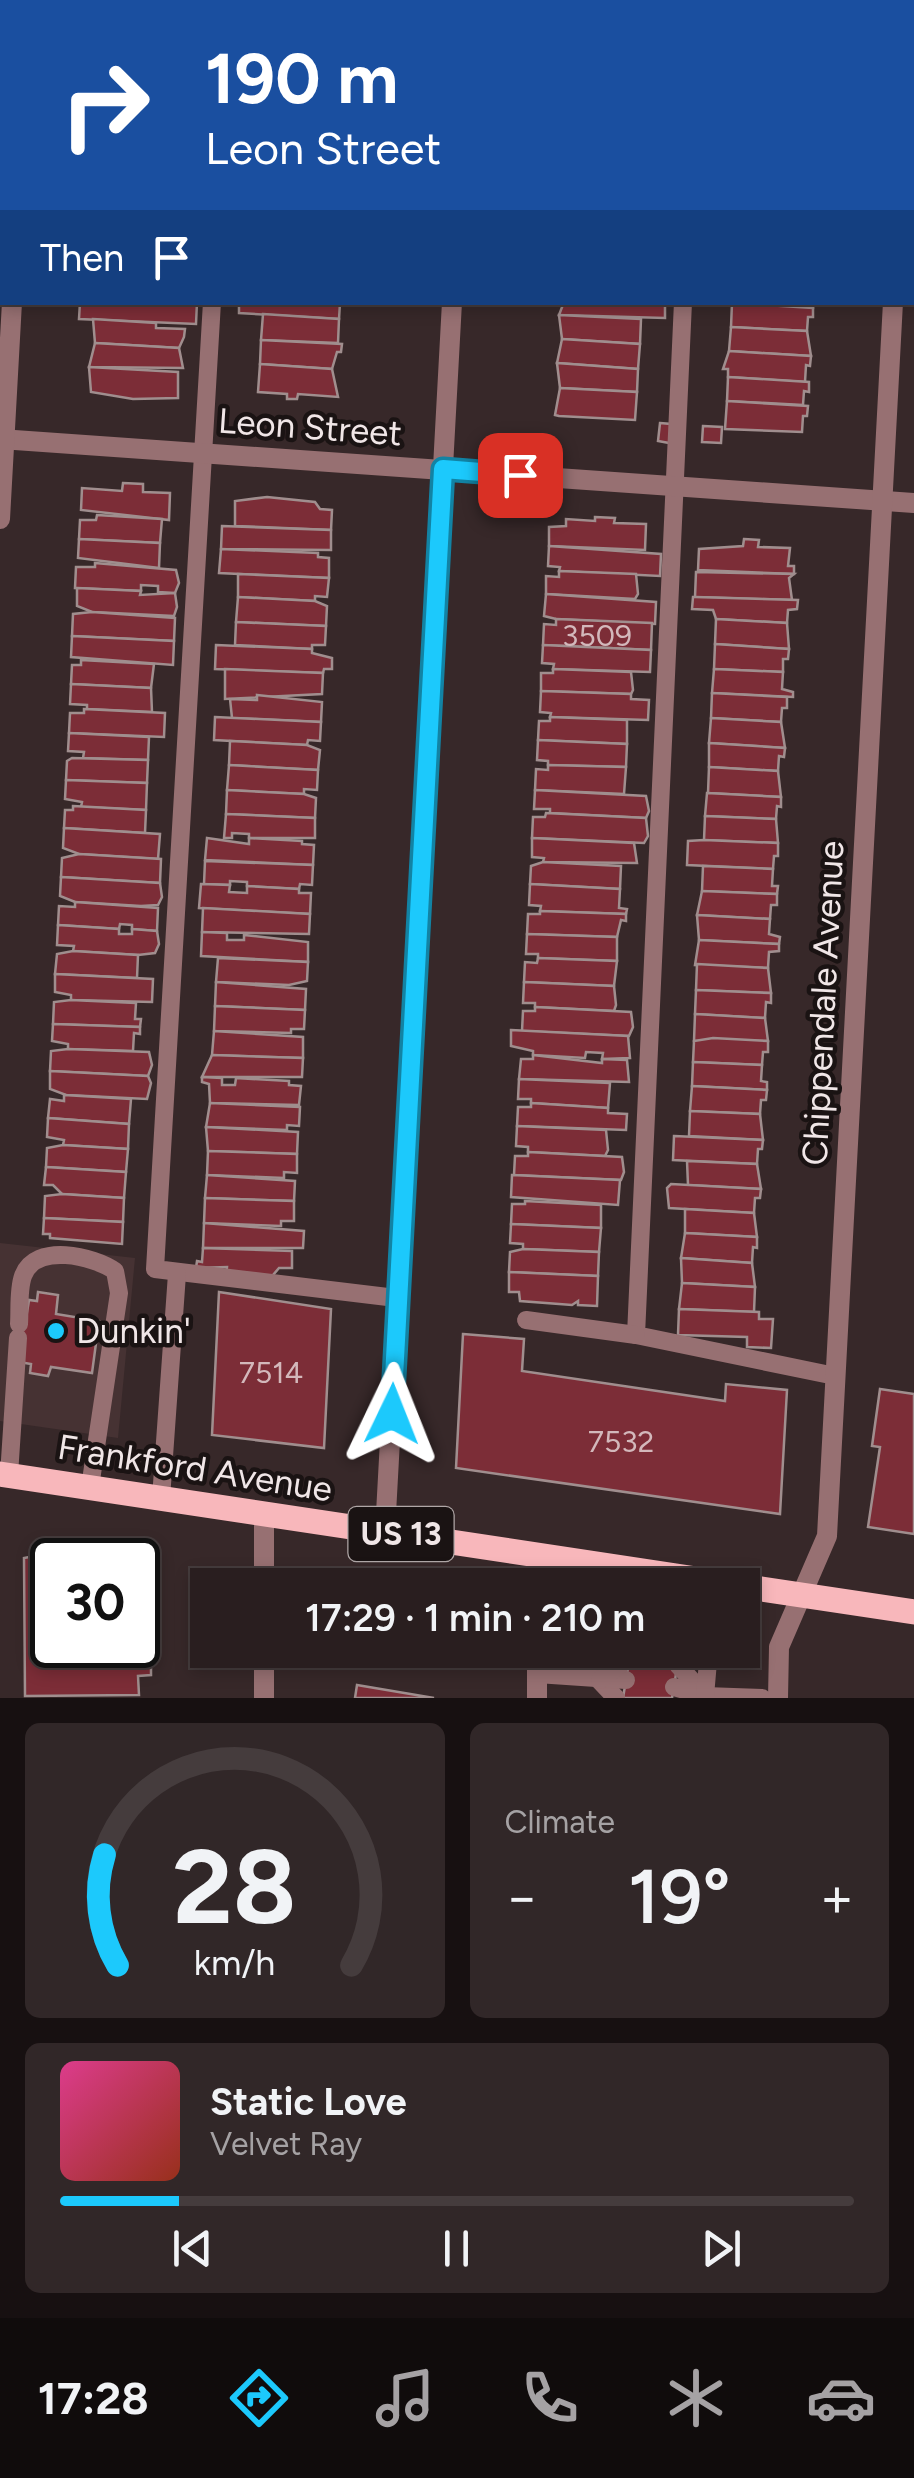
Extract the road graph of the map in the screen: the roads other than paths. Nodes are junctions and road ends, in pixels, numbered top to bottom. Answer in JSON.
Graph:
{"nodes":[{"id":1,"x":12,"y":305,"type":"edge"},
{"id":2,"x":212,"y":305,"type":"edge"},
{"id":3,"x":452,"y":305,"type":"edge"},
{"id":4,"x":683,"y":305,"type":"edge"},
{"id":5,"x":893,"y":305,"type":"edge"},
{"id":6,"x":2,"y":439,"type":"edge"},
{"id":7,"x":202,"y":452,"type":"junction"},
{"id":8,"x":443,"y":469,"type":"junction"},
{"id":9,"x":673,"y":488,"type":"junction"},
{"id":10,"x":882,"y":501,"type":"junction"},
{"id":11,"x":914,"y":503,"type":"edge"},
{"id":12,"x":0,"y":520,"type":"edge"},
{"id":13,"x":177,"y":1274,"type":"junction"},
{"id":14,"x":396,"y":1298,"type":"junction"},
{"id":15,"x":526,"y":1320,"type":"dead end"},
{"id":16,"x":636,"y":1335,"type":"junction"},
{"id":17,"x":835,"y":1376,"type":"junction"},
{"id":18,"x":4,"y":1475,"type":"edge"},
{"id":19,"x":90,"y":1487,"type":"junction"},
{"id":20,"x":162,"y":1498,"type":"junction"},
{"id":21,"x":264,"y":1514,"type":"junction"},
{"id":22,"x":385,"y":1532,"type":"junction"},
{"id":23,"x":538,"y":1555,"type":"junction"},
{"id":24,"x":264,"y":1568,"type":"edge"},
{"id":25,"x":538,"y":1568,"type":"edge"},
{"id":26,"x":584,"y":1568,"type":"edge"},
{"id":27,"x":760,"y":1589,"type":"edge"},
{"id":28,"x":801,"y":1595,"type":"junction"},
{"id":29,"x":914,"y":1612,"type":"edge"},
{"id":30,"x":264,"y":1668,"type":"edge"},
{"id":31,"x":537,"y":1668,"type":"edge"},
{"id":32,"x":600,"y":1668,"type":"edge"},
{"id":33,"x":615,"y":1668,"type":"edge"},
{"id":34,"x":680,"y":1668,"type":"edge"},
{"id":35,"x":706,"y":1668,"type":"edge"},
{"id":36,"x":537,"y":1674,"type":"junction"},
{"id":37,"x":599,"y":1680,"type":"junction"},
{"id":38,"x":626,"y":1680,"type":"dead end"},
{"id":39,"x":674,"y":1687,"type":"dead end"},
{"id":40,"x":702,"y":1697,"type":"edge"},
{"id":41,"x":264,"y":1698,"type":"edge"},
{"id":42,"x":537,"y":1698,"type":"edge"},
{"id":43,"x":616,"y":1698,"type":"edge"},
{"id":44,"x":762,"y":1698,"type":"edge"},
{"id":45,"x":778,"y":1698,"type":"edge"}],
"edges":[{"from":1,"to":6,"type":"street"},
{"from":2,"to":7,"type":"lane"},
{"from":3,"to":8,"type":"street"},
{"from":4,"to":9,"type":"lane"},
{"from":5,"to":10,"type":"street","name":"Chippendale Avenue"},
{"from":6,"to":7,"type":"street","name":"Leon Street"},
{"from":6,"to":12,"type":"street"},
{"from":7,"to":8,"type":"street","name":"Leon Street"},
{"from":7,"to":13,"type":"lane"},
{"from":8,"to":9,"type":"street","name":"Leon Street"},
{"from":8,"to":14,"type":"street"},
{"from":9,"to":10,"type":"street","name":"Leon Street"},
{"from":9,"to":16,"type":"lane"},
{"from":10,"to":11,"type":"street","name":"Leon Street"},
{"from":10,"to":17,"type":"street","name":"Chippendale Avenue"},
{"from":13,"to":14,"type":"lane"},
{"from":13,"to":20,"type":"lane"},
{"from":14,"to":22,"type":"street"},
{"from":15,"to":16,"type":"lane"},
{"from":16,"to":17,"type":"lane"},
{"from":17,"to":28,"type":"street","name":"Chippendale Avenue"},
{"from":18,"to":19,"type":"main road","name":"Frankford Avenue","number":"US 13"},
{"from":18,"to":19,"type":"lane"},
{"from":19,"to":20,"type":"main road","name":"Frankford Avenue","number":"US 13"},
{"from":20,"to":21,"type":"main road","name":"Frankford Avenue","number":"US 13"},
{"from":21,"to":22,"type":"main road","name":"Frankford Avenue","number":"US 13"},
{"from":21,"to":24,"type":"street"},
{"from":22,"to":23,"type":"main road","name":"Frankford Avenue","number":"US 13"},
{"from":23,"to":25,"type":"street"},
{"from":23,"to":26,"type":"main road","name":"Frankford Avenue","number":"US 13"},
{"from":27,"to":28,"type":"main road","name":"Frankford Avenue","number":"US 13"},
{"from":28,"to":29,"type":"main road","name":"Frankford Avenue","number":"US 13"},
{"from":28,"to":45,"type":"street","name":"Chippendale Avenue"},
{"from":30,"to":41,"type":"street"},
{"from":31,"to":36,"type":"street"},
{"from":32,"to":37,"type":"lane"},
{"from":33,"to":37,"type":"lane"},
{"from":34,"to":40,"type":"lane"},
{"from":35,"to":40,"type":"lane"},
{"from":36,"to":37,"type":"lane"},
{"from":36,"to":42,"type":"street"},
{"from":37,"to":38,"type":"lane"},
{"from":37,"to":43,"type":"lane"},
{"from":39,"to":40,"type":"lane"},
{"from":40,"to":44,"type":"lane"}]}
